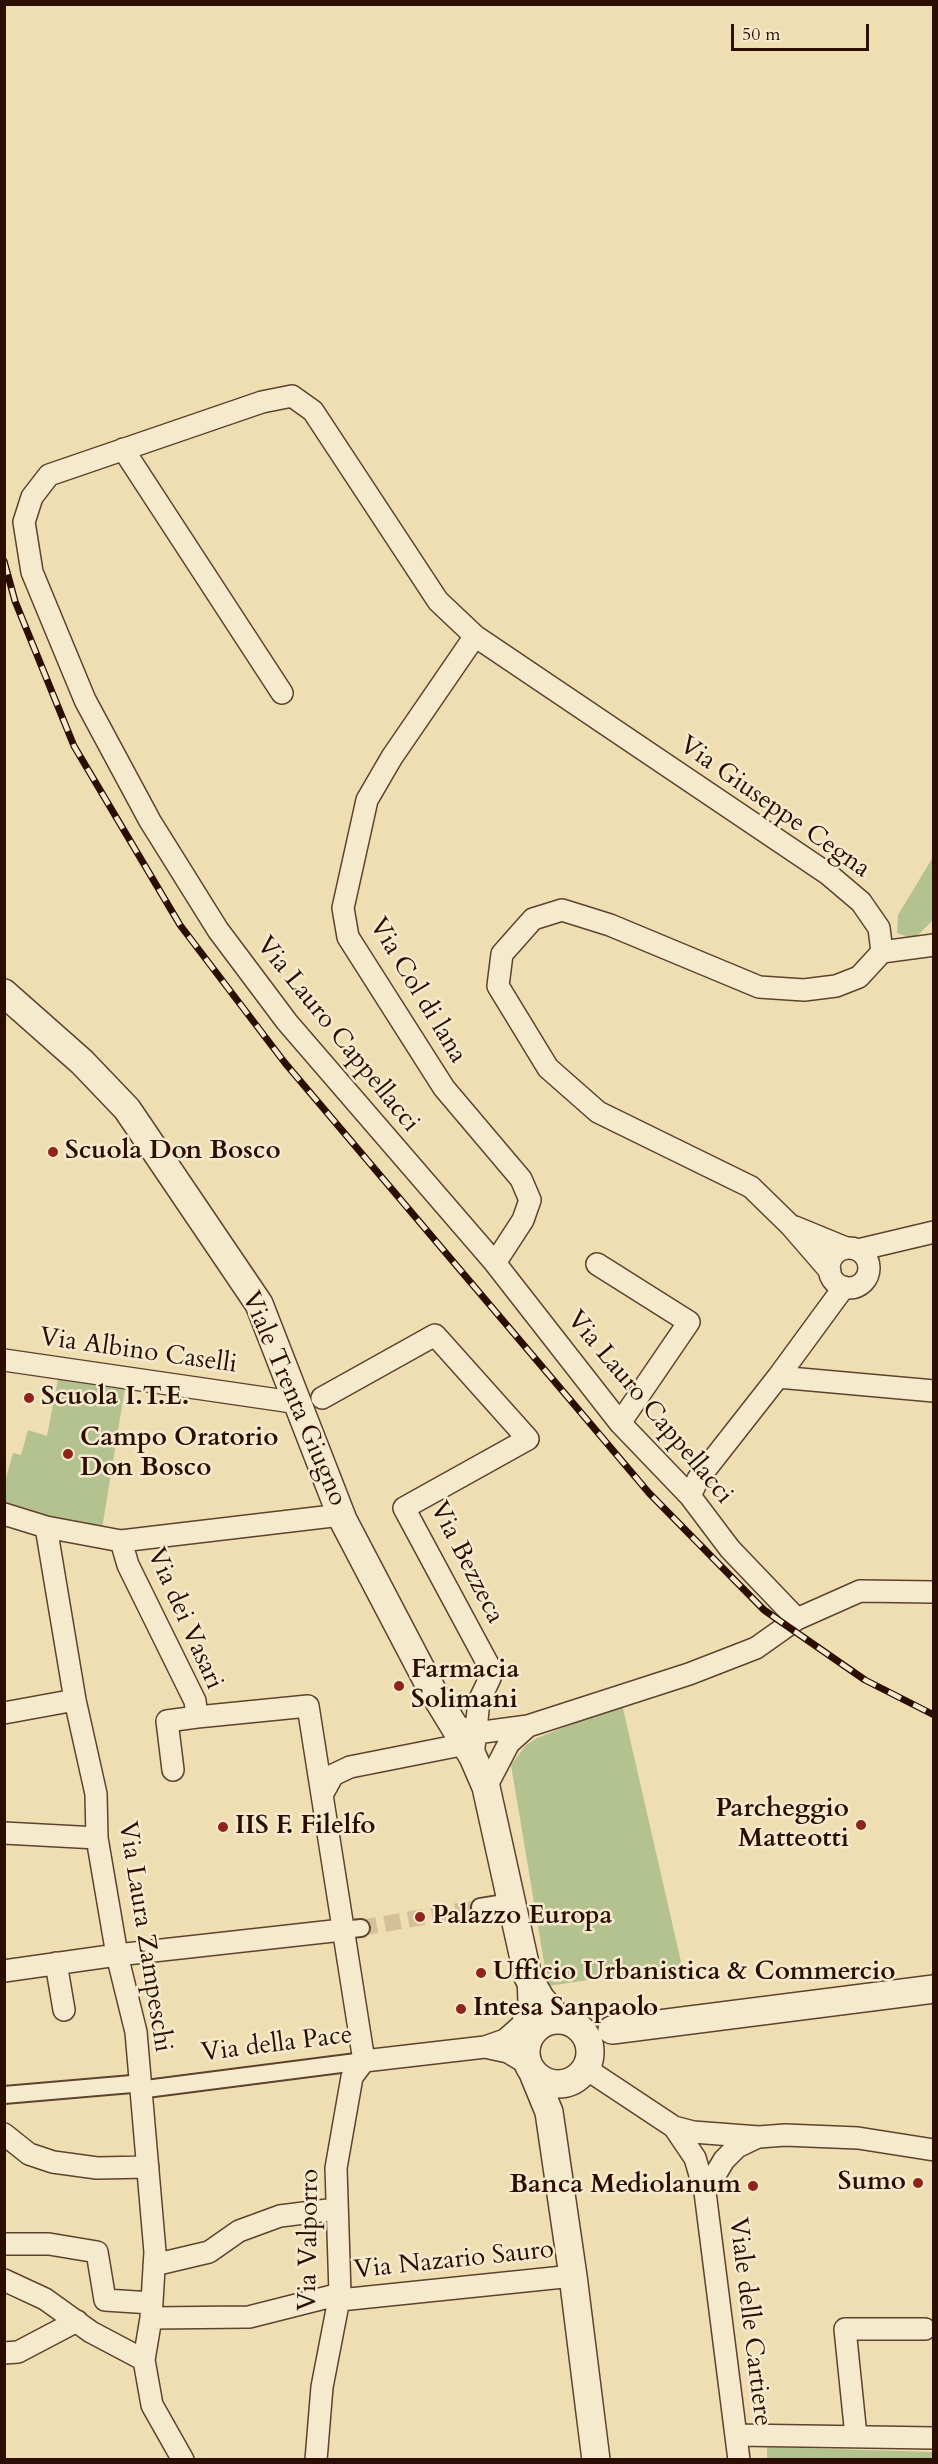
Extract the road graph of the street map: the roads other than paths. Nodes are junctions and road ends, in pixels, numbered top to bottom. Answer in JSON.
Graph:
{"nodes":[{"id":1,"x":123,"y":449,"type":"junction"},
{"id":2,"x":476,"y":636,"type":"junction"},
{"id":3,"x":282,"y":693,"type":"dead end"},
{"id":4,"x":933,"y":945,"type":"edge"},
{"id":5,"x":882,"y":952,"type":"junction"},
{"id":6,"x":4,"y":993,"type":"edge"},
{"id":7,"x":791,"y":1226,"type":"junction"},
{"id":8,"x":933,"y":1232,"type":"edge"},
{"id":9,"x":858,"y":1254,"type":"junction"},
{"id":10,"x":495,"y":1263,"type":"junction"},
{"id":11,"x":597,"y":1264,"type":"dead end"},
{"id":12,"x":830,"y":1271,"type":"junction"},
{"id":13,"x":844,"y":1287,"type":"junction"},
{"id":14,"x":4,"y":1360,"type":"edge"},
{"id":15,"x":778,"y":1377,"type":"junction"},
{"id":16,"x":933,"y":1391,"type":"edge"},
{"id":17,"x":311,"y":1400,"type":"junction"},
{"id":18,"x":620,"y":1423,"type":"junction"},
{"id":19,"x":690,"y":1496,"type":"junction"},
{"id":20,"x":4,"y":1514,"type":"edge"},
{"id":21,"x":341,"y":1515,"type":"junction"},
{"id":22,"x":46,"y":1527,"type":"junction"},
{"id":23,"x":121,"y":1541,"type":"junction"},
{"id":24,"x":933,"y":1592,"type":"edge"},
{"id":25,"x":797,"y":1619,"type":"junction"},
{"id":26,"x":75,"y":1700,"type":"junction"},
{"id":27,"x":4,"y":1713,"type":"edge"},
{"id":28,"x":197,"y":1717,"type":"junction"},
{"id":29,"x":528,"y":1726,"type":"junction"},
{"id":30,"x":468,"y":1740,"type":"junction"},
{"id":31,"x":173,"y":1770,"type":"dead end"},
{"id":32,"x":486,"y":1786,"type":"junction"},
{"id":33,"x":322,"y":1795,"type":"junction"},
{"id":34,"x":4,"y":1833,"type":"edge"},
{"id":35,"x":97,"y":1838,"type":"junction"},
{"id":36,"x":512,"y":1902,"type":"junction"},
{"id":37,"x":480,"y":1907,"type":"tunnel mouth"},
{"id":38,"x":351,"y":1929,"type":"junction"},
{"id":39,"x":117,"y":1955,"type":"junction"},
{"id":40,"x":56,"y":1964,"type":"junction"},
{"id":41,"x":4,"y":1971,"type":"edge"},
{"id":42,"x":933,"y":1989,"type":"edge"},
{"id":43,"x":529,"y":1990,"type":"junction"},
{"id":44,"x":64,"y":2010,"type":"dead end"},
{"id":45,"x":485,"y":2047,"type":"junction"},
{"id":46,"x":577,"y":2049,"type":"junction"},
{"id":47,"x":364,"y":2061,"type":"junction"},
{"id":48,"x":531,"y":2069,"type":"junction"},
{"id":49,"x":139,"y":2086,"type":"junction"},
{"id":50,"x":4,"y":2095,"type":"edge"},
{"id":51,"x":549,"y":2112,"type":"junction"},
{"id":52,"x":684,"y":2129,"type":"junction"},
{"id":53,"x":4,"y":2133,"type":"edge"},
{"id":54,"x":759,"y":2137,"type":"junction"},
{"id":55,"x":933,"y":2150,"type":"edge"},
{"id":56,"x":148,"y":2167,"type":"junction"},
{"id":57,"x":705,"y":2192,"type":"junction"},
{"id":58,"x":336,"y":2209,"type":"junction"},
{"id":59,"x":4,"y":2244,"type":"edge"},
{"id":60,"x":154,"y":2265,"type":"junction"},
{"id":61,"x":573,"y":2276,"type":"junction"},
{"id":62,"x":4,"y":2280,"type":"edge"},
{"id":63,"x":340,"y":2297,"type":"junction"},
{"id":64,"x":152,"y":2310,"type":"junction"},
{"id":65,"x":77,"y":2321,"type":"junction"},
{"id":66,"x":925,"y":2329,"type":"dead end"},
{"id":67,"x":4,"y":2353,"type":"edge"},
{"id":68,"x":144,"y":2360,"type":"junction"},
{"id":69,"x":736,"y":2435,"type":"junction"},
{"id":70,"x":856,"y":2436,"type":"junction"},
{"id":71,"x":933,"y":2438,"type":"edge"},
{"id":72,"x":183,"y":2460,"type":"edge"},
{"id":73,"x":316,"y":2460,"type":"edge"},
{"id":74,"x":596,"y":2460,"type":"edge"},
{"id":75,"x":739,"y":2460,"type":"edge"}],
"edges":[{"from":1,"to":2,"type":"street","name":"Via Lauro Cappellacci"},
{"from":1,"to":3,"type":"street"},
{"from":1,"to":10,"type":"street","name":"Via Lauro Cappellacci"},
{"from":2,"to":5,"type":"street","name":"Via Giuseppe Cegna"},
{"from":2,"to":10,"type":"street","name":"Via Col di lana"},
{"from":4,"to":5,"type":"street"},
{"from":5,"to":7,"type":"street"},
{"from":6,"to":17,"type":"street","name":"Viale Trenta Giugno"},
{"from":7,"to":9,"type":"street"},
{"from":7,"to":12,"type":"street"},
{"from":8,"to":9,"type":"street"},
{"from":9,"to":12,"type":"street"},
{"from":9,"to":13,"type":"street"},
{"from":10,"to":18,"type":"street","name":"Via Lauro Cappellacci"},
{"from":11,"to":18,"type":"street"},
{"from":12,"to":13,"type":"street"},
{"from":13,"to":15,"type":"street"},
{"from":14,"to":17,"type":"street","name":"Via Albino Caselli"},
{"from":15,"to":16,"type":"street"},
{"from":15,"to":19,"type":"street"},
{"from":17,"to":21,"type":"street","name":"Viale Trenta Giugno"},
{"from":17,"to":30,"type":"street","name":"Via Bezzeca"},
{"from":18,"to":19,"type":"street","name":"Via Lauro Cappellacci"},
{"from":19,"to":25,"type":"street","name":"Via Lauro Cappellacci"},
{"from":20,"to":22,"type":"street"},
{"from":21,"to":23,"type":"street"},
{"from":21,"to":30,"type":"street","name":"Viale Trenta Giugno"},
{"from":22,"to":23,"type":"street"},
{"from":22,"to":26,"type":"street","name":"Via Laura Zampeschi"},
{"from":23,"to":28,"type":"street","name":"Via dei Vasari"},
{"from":24,"to":25,"type":"street"},
{"from":25,"to":29,"type":"street"},
{"from":26,"to":27,"type":"street"},
{"from":26,"to":35,"type":"street","name":"Via Laura Zampeschi"},
{"from":28,"to":31,"type":"street"},
{"from":28,"to":33,"type":"street","name":"Via dei Vasari"},
{"from":29,"to":30,"type":"street"},
{"from":29,"to":32,"type":"street"},
{"from":30,"to":32,"type":"street","name":"Viale Trenta Giugno"},
{"from":30,"to":33,"type":"street"},
{"from":32,"to":36,"type":"street","name":"Viale Trenta Giugno"},
{"from":33,"to":38,"type":"street"},
{"from":34,"to":35,"type":"street"},
{"from":35,"to":39,"type":"street","name":"Via Laura Zampeschi"},
{"from":36,"to":37,"type":"street"},
{"from":36,"to":43,"type":"street","name":"Viale Trenta Giugno"},
{"from":38,"to":39,"type":"street"},
{"from":38,"to":47,"type":"street"},
{"from":39,"to":40,"type":"street"},
{"from":39,"to":49,"type":"street","name":"Via Laura Zampeschi"},
{"from":40,"to":41,"type":"street"},
{"from":40,"to":44,"type":"street"},
{"from":42,"to":46,"type":"street"},
{"from":43,"to":45,"type":"street","name":"Via della Pace"},
{"from":43,"to":46,"type":"street"},
{"from":45,"to":47,"type":"street","name":"Via della Pace"},
{"from":45,"to":48,"type":"street","name":"Via della Pace"},
{"from":46,"to":48,"type":"street"},
{"from":46,"to":48,"type":"street"},
{"from":46,"to":51,"type":"street"},
{"from":46,"to":52,"type":"street"},
{"from":47,"to":49,"type":"street","name":"Via della Pace"},
{"from":47,"to":58,"type":"street","name":"Via Valporro"},
{"from":48,"to":51,"type":"street"},
{"from":49,"to":50,"type":"street","name":"Via della Pace"},
{"from":49,"to":56,"type":"street","name":"Via Laura Zampeschi"},
{"from":51,"to":61,"type":"street"},
{"from":52,"to":54,"type":"street"},
{"from":52,"to":57,"type":"street","name":"Viale delle Cartiere"},
{"from":53,"to":56,"type":"street"},
{"from":54,"to":55,"type":"street"},
{"from":54,"to":57,"type":"street","name":"Viale delle Cartiere"},
{"from":56,"to":60,"type":"street","name":"Via Laura Zampeschi"},
{"from":57,"to":69,"type":"street","name":"Viale delle Cartiere"},
{"from":58,"to":60,"type":"street"},
{"from":58,"to":63,"type":"street","name":"Via Valporro"},
{"from":59,"to":64,"type":"street","name":"Via Nazario Sauro"},
{"from":60,"to":64,"type":"street","name":"Via Laura Zampeschi"},
{"from":61,"to":63,"type":"street","name":"Via Nazario Sauro"},
{"from":61,"to":74,"type":"street"},
{"from":62,"to":65,"type":"street"},
{"from":63,"to":64,"type":"street","name":"Via Nazario Sauro"},
{"from":63,"to":73,"type":"street","name":"Via Valporro"},
{"from":64,"to":68,"type":"street","name":"Via Laura Zampeschi"},
{"from":65,"to":67,"type":"street"},
{"from":65,"to":68,"type":"street"},
{"from":66,"to":70,"type":"street"},
{"from":68,"to":72,"type":"street"},
{"from":69,"to":70,"type":"street"},
{"from":69,"to":75,"type":"street","name":"Viale delle Cartiere"},
{"from":70,"to":71,"type":"street"}]}
